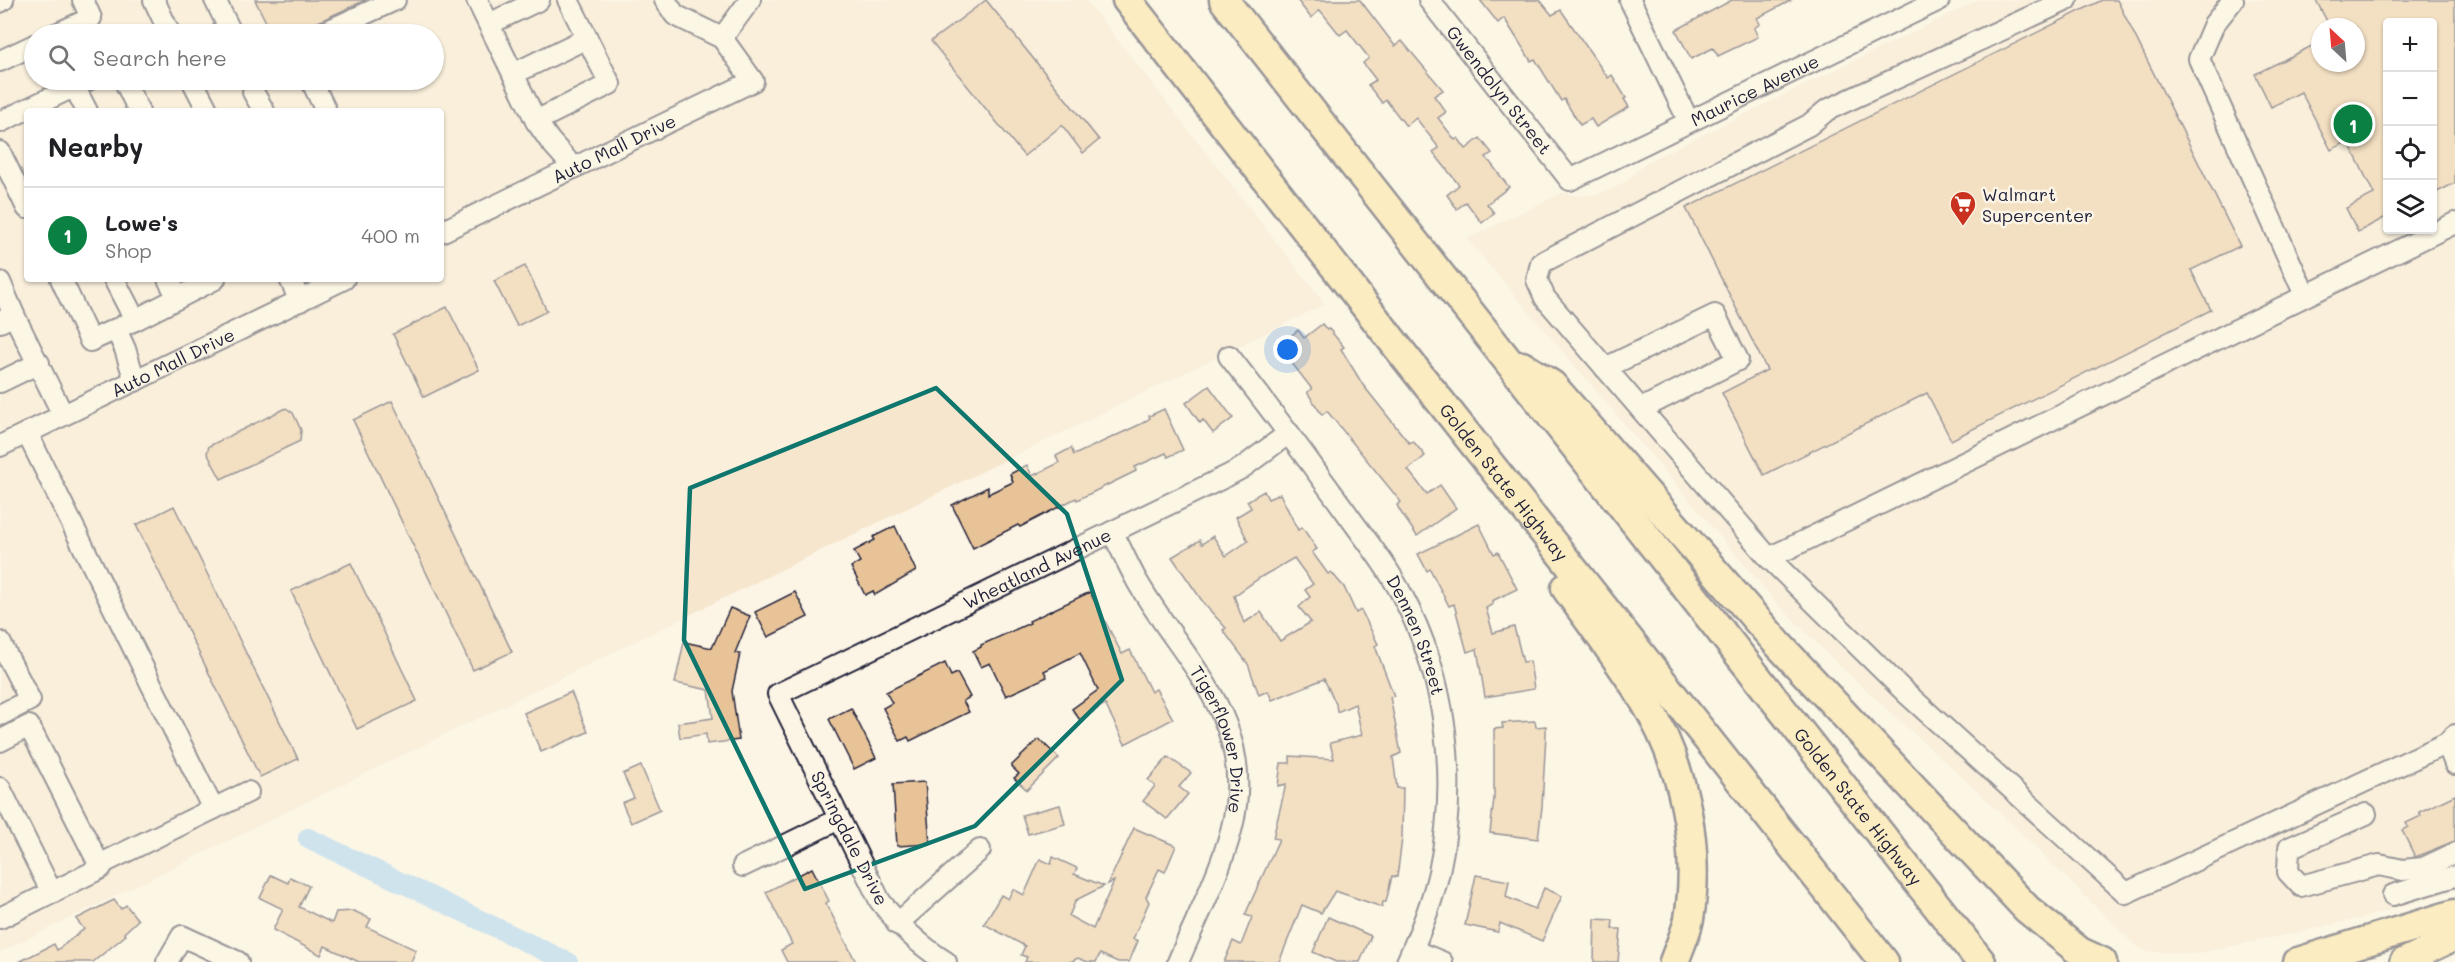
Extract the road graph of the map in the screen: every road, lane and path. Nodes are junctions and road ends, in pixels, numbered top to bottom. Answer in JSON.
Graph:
{"nodes":[{"id":1,"x":83,"y":0,"type":"edge"},
{"id":2,"x":153,"y":0,"type":"edge"},
{"id":3,"x":215,"y":0,"type":"edge"},
{"id":4,"x":395,"y":0,"type":"edge"},
{"id":5,"x":477,"y":0,"type":"edge"},
{"id":6,"x":539,"y":0,"type":"edge"},
{"id":7,"x":568,"y":0,"type":"edge"},
{"id":8,"x":665,"y":0,"type":"edge"},
{"id":9,"x":750,"y":0,"type":"edge"},
{"id":10,"x":1127,"y":0,"type":"edge"},
{"id":11,"x":1224,"y":0,"type":"edge"},
{"id":12,"x":1429,"y":0,"type":"edge"},
{"id":13,"x":1630,"y":0,"type":"edge"},
{"id":14,"x":1939,"y":0,"type":"edge"},
{"id":15,"x":2067,"y":0,"type":"edge"},
{"id":16,"x":2233,"y":0,"type":"edge"},
{"id":17,"x":78,"y":24,"type":"edge"},
{"id":18,"x":165,"y":24,"type":"edge"},
{"id":19,"x":224,"y":24,"type":"edge"},
{"id":20,"x":343,"y":24,"type":"edge"},
{"id":21,"x":489,"y":24,"type":"junction"},
{"id":22,"x":587,"y":38,"type":"junction"},
{"id":23,"x":722,"y":38,"type":"junction"},
{"id":24,"x":24,"y":50,"type":"edge"},
{"id":25,"x":0,"y":62,"type":"edge"},
{"id":26,"x":513,"y":74,"type":"junction"},
{"id":27,"x":68,"y":90,"type":"edge"},
{"id":28,"x":82,"y":90,"type":"edge"},
{"id":29,"x":129,"y":90,"type":"edge"},
{"id":30,"x":197,"y":90,"type":"edge"},
{"id":31,"x":316,"y":90,"type":"edge"},
{"id":32,"x":253,"y":92,"type":"dead end"},
{"id":33,"x":33,"y":108,"type":"edge"},
{"id":34,"x":86,"y":108,"type":"edge"},
{"id":35,"x":138,"y":108,"type":"edge"},
{"id":36,"x":206,"y":108,"type":"edge"},
{"id":37,"x":262,"y":108,"type":"edge"},
{"id":38,"x":325,"y":108,"type":"edge"},
{"id":39,"x":24,"y":112,"type":"edge"},
{"id":40,"x":536,"y":121,"type":"junction"},
{"id":41,"x":0,"y":122,"type":"edge"},
{"id":42,"x":1689,"y":122,"type":"junction"},
{"id":43,"x":0,"y":152,"type":"edge"},
{"id":44,"x":574,"y":168,"type":"junction"},
{"id":45,"x":1570,"y":180,"type":"joint"},
{"id":46,"x":24,"y":202,"type":"edge"},
{"id":47,"x":2455,"y":223,"type":"edge"},
{"id":48,"x":444,"y":231,"type":"edge"},
{"id":49,"x":0,"y":282,"type":"edge"},
{"id":50,"x":62,"y":282,"type":"edge"},
{"id":51,"x":116,"y":282,"type":"edge"},
{"id":52,"x":170,"y":282,"type":"edge"},
{"id":53,"x":210,"y":282,"type":"edge"},
{"id":54,"x":291,"y":282,"type":"edge"},
{"id":55,"x":339,"y":282,"type":"edge"},
{"id":56,"x":2305,"y":295,"type":"junction"},
{"id":57,"x":178,"y":298,"type":"junction"},
{"id":58,"x":300,"y":301,"type":"junction"},
{"id":59,"x":7,"y":319,"type":"edge"},
{"id":60,"x":135,"y":320,"type":"junction"},
{"id":61,"x":116,"y":329,"type":"junction"},
{"id":62,"x":1402,"y":353,"type":"junction"},
{"id":63,"x":1502,"y":354,"type":"junction"},
{"id":64,"x":1229,"y":356,"type":"dead end"},
{"id":65,"x":39,"y":363,"type":"junction"},
{"id":66,"x":1605,"y":368,"type":"junction"},
{"id":67,"x":135,"y":381,"type":"junction"},
{"id":68,"x":0,"y":382,"type":"edge"},
{"id":69,"x":1641,"y":410,"type":"junction"},
{"id":70,"x":63,"y":415,"type":"junction"},
{"id":71,"x":27,"y":433,"type":"junction"},
{"id":72,"x":1289,"y":433,"type":"junction"},
{"id":73,"x":0,"y":446,"type":"edge"},
{"id":74,"x":1112,"y":532,"type":"junction"},
{"id":75,"x":1769,"y":558,"type":"junction"},
{"id":76,"x":0,"y":642,"type":"edge"},
{"id":77,"x":7,"y":672,"type":"edge"},
{"id":78,"x":778,"y":694,"type":"joint"},
{"id":79,"x":0,"y":715,"type":"edge"},
{"id":80,"x":2451,"y":739,"type":"edge"},
{"id":81,"x":0,"y":741,"type":"edge"},
{"id":82,"x":2455,"y":764,"type":"edge"},
{"id":83,"x":0,"y":788,"type":"edge"},
{"id":84,"x":248,"y":792,"type":"dead end"},
{"id":85,"x":213,"y":809,"type":"junction"},
{"id":86,"x":2366,"y":814,"type":"dead end"},
{"id":87,"x":839,"y":819,"type":"junction"},
{"id":88,"x":980,"y":850,"type":"dead end"},
{"id":89,"x":2455,"y":853,"type":"edge"},
{"id":90,"x":99,"y":865,"type":"junction"},
{"id":91,"x":743,"y":866,"type":"dead end"},
{"id":92,"x":2455,"y":876,"type":"edge"},
{"id":93,"x":52,"y":893,"type":"junction"},
{"id":94,"x":2393,"y":895,"type":"dead end"},
{"id":95,"x":2455,"y":914,"type":"edge"},
{"id":96,"x":0,"y":918,"type":"edge"},
{"id":97,"x":897,"y":924,"type":"junction"},
{"id":98,"x":2455,"y":937,"type":"edge"},
{"id":99,"x":1976,"y":955,"type":"edge"},
{"id":100,"x":1410,"y":956,"type":"edge"},
{"id":101,"x":167,"y":962,"type":"edge"},
{"id":102,"x":238,"y":962,"type":"edge"},
{"id":103,"x":946,"y":962,"type":"edge"},
{"id":104,"x":1178,"y":962,"type":"edge"},
{"id":105,"x":1442,"y":962,"type":"edge"},
{"id":106,"x":1674,"y":962,"type":"edge"},
{"id":107,"x":1884,"y":962,"type":"edge"},
{"id":108,"x":2102,"y":962,"type":"edge"},
{"id":109,"x":2298,"y":962,"type":"edge"},
{"id":110,"x":2403,"y":962,"type":"edge"}],
"edges":[{"from":1,"to":17,"type":"street"},
{"from":2,"to":18,"type":"street"},
{"from":3,"to":19,"type":"street"},
{"from":4,"to":20,"type":"street"},
{"from":5,"to":21,"type":"street"},
{"from":6,"to":21,"type":"street"},
{"from":7,"to":22,"type":"street"},
{"from":8,"to":23,"type":"street"},
{"from":9,"to":23,"type":"street"},
{"from":10,"to":62,"type":"highway","name":"Golden State Highway"},
{"from":11,"to":63,"type":"highway","name":"Golden State Highway"},
{"from":12,"to":45,"type":"street","name":"Gwendolyn Street"},
{"from":13,"to":42,"type":"street"},
{"from":14,"to":42,"type":"street","name":"Maurice Avenue"},
{"from":15,"to":66,"type":"street"},
{"from":16,"to":56,"type":"street"},
{"from":21,"to":26,"type":"street"},
{"from":22,"to":26,"type":"street"},
{"from":22,"to":40,"type":"street"},
{"from":23,"to":44,"type":"street","name":"Auto Mall Drive"},
{"from":24,"to":25,"type":"street"},
{"from":26,"to":40,"type":"street"},
{"from":27,"to":33,"type":"street"},
{"from":28,"to":34,"type":"street"},
{"from":29,"to":35,"type":"street"},
{"from":30,"to":36,"type":"street"},
{"from":31,"to":38,"type":"street"},
{"from":32,"to":37,"type":"street"},
{"from":39,"to":41,"type":"street"},
{"from":40,"to":44,"type":"street"},
{"from":42,"to":45,"type":"street","name":"Maurice Avenue"},
{"from":43,"to":46,"type":"street"},
{"from":44,"to":48,"type":"street","name":"Auto Mall Drive"},
{"from":47,"to":56,"type":"street"},
{"from":49,"to":59,"type":"street"},
{"from":50,"to":61,"type":"street"},
{"from":51,"to":60,"type":"street"},
{"from":52,"to":57,"type":"street"},
{"from":53,"to":57,"type":"street"},
{"from":54,"to":58,"type":"street"},
{"from":55,"to":58,"type":"street","name":"Auto Mall Drive"},
{"from":56,"to":75,"type":"street"},
{"from":57,"to":60,"type":"street"},
{"from":58,"to":67,"type":"street","name":"Auto Mall Drive"},
{"from":59,"to":65,"type":"street"},
{"from":60,"to":61,"type":"street"},
{"from":61,"to":67,"type":"street"},
{"from":62,"to":106,"type":"highway"},
{"from":62,"to":107,"type":"highway","name":"Golden State Highway"},
{"from":63,"to":99,"type":"highway","name":"Golden State Highway"},
{"from":63,"to":108,"type":"highway"},
{"from":64,"to":72,"type":"street","name":"Dennen Street"},
{"from":65,"to":68,"type":"street"},
{"from":65,"to":70,"type":"street"},
{"from":66,"to":69,"type":"street"},
{"from":66,"to":69,"type":"street"},
{"from":67,"to":70,"type":"street","name":"Auto Mall Drive"},
{"from":69,"to":75,"type":"street"},
{"from":70,"to":71,"type":"street","name":"Auto Mall Drive"},
{"from":71,"to":73,"type":"street","name":"Auto Mall Drive"},
{"from":71,"to":85,"type":"street"},
{"from":72,"to":74,"type":"street","name":"Wheatland Avenue"},
{"from":72,"to":100,"type":"street","name":"Dennen Street"},
{"from":74,"to":78,"type":"street","name":"Wheatland Avenue"},
{"from":74,"to":104,"type":"street","name":"Tigerflower Drive"},
{"from":75,"to":80,"type":"street"},
{"from":76,"to":77,"type":"street"},
{"from":77,"to":79,"type":"street"},
{"from":78,"to":87,"type":"street","name":"Springdale Drive"},
{"from":80,"to":82,"type":"street"},
{"from":81,"to":90,"type":"street"},
{"from":83,"to":93,"type":"street"},
{"from":84,"to":85,"type":"street"},
{"from":85,"to":90,"type":"street"},
{"from":86,"to":89,"type":"street"},
{"from":87,"to":91,"type":"street"},
{"from":87,"to":97,"type":"street","name":"Springdale Drive"},
{"from":88,"to":97,"type":"street"},
{"from":90,"to":93,"type":"street"},
{"from":92,"to":94,"type":"street"},
{"from":93,"to":96,"type":"street"},
{"from":95,"to":109,"type":"highway"},
{"from":97,"to":103,"type":"street","name":"Springdale Drive"},
{"from":98,"to":110,"type":"main road"},
{"from":100,"to":105,"type":"street"},
{"from":101,"to":102,"type":"street"}]}
